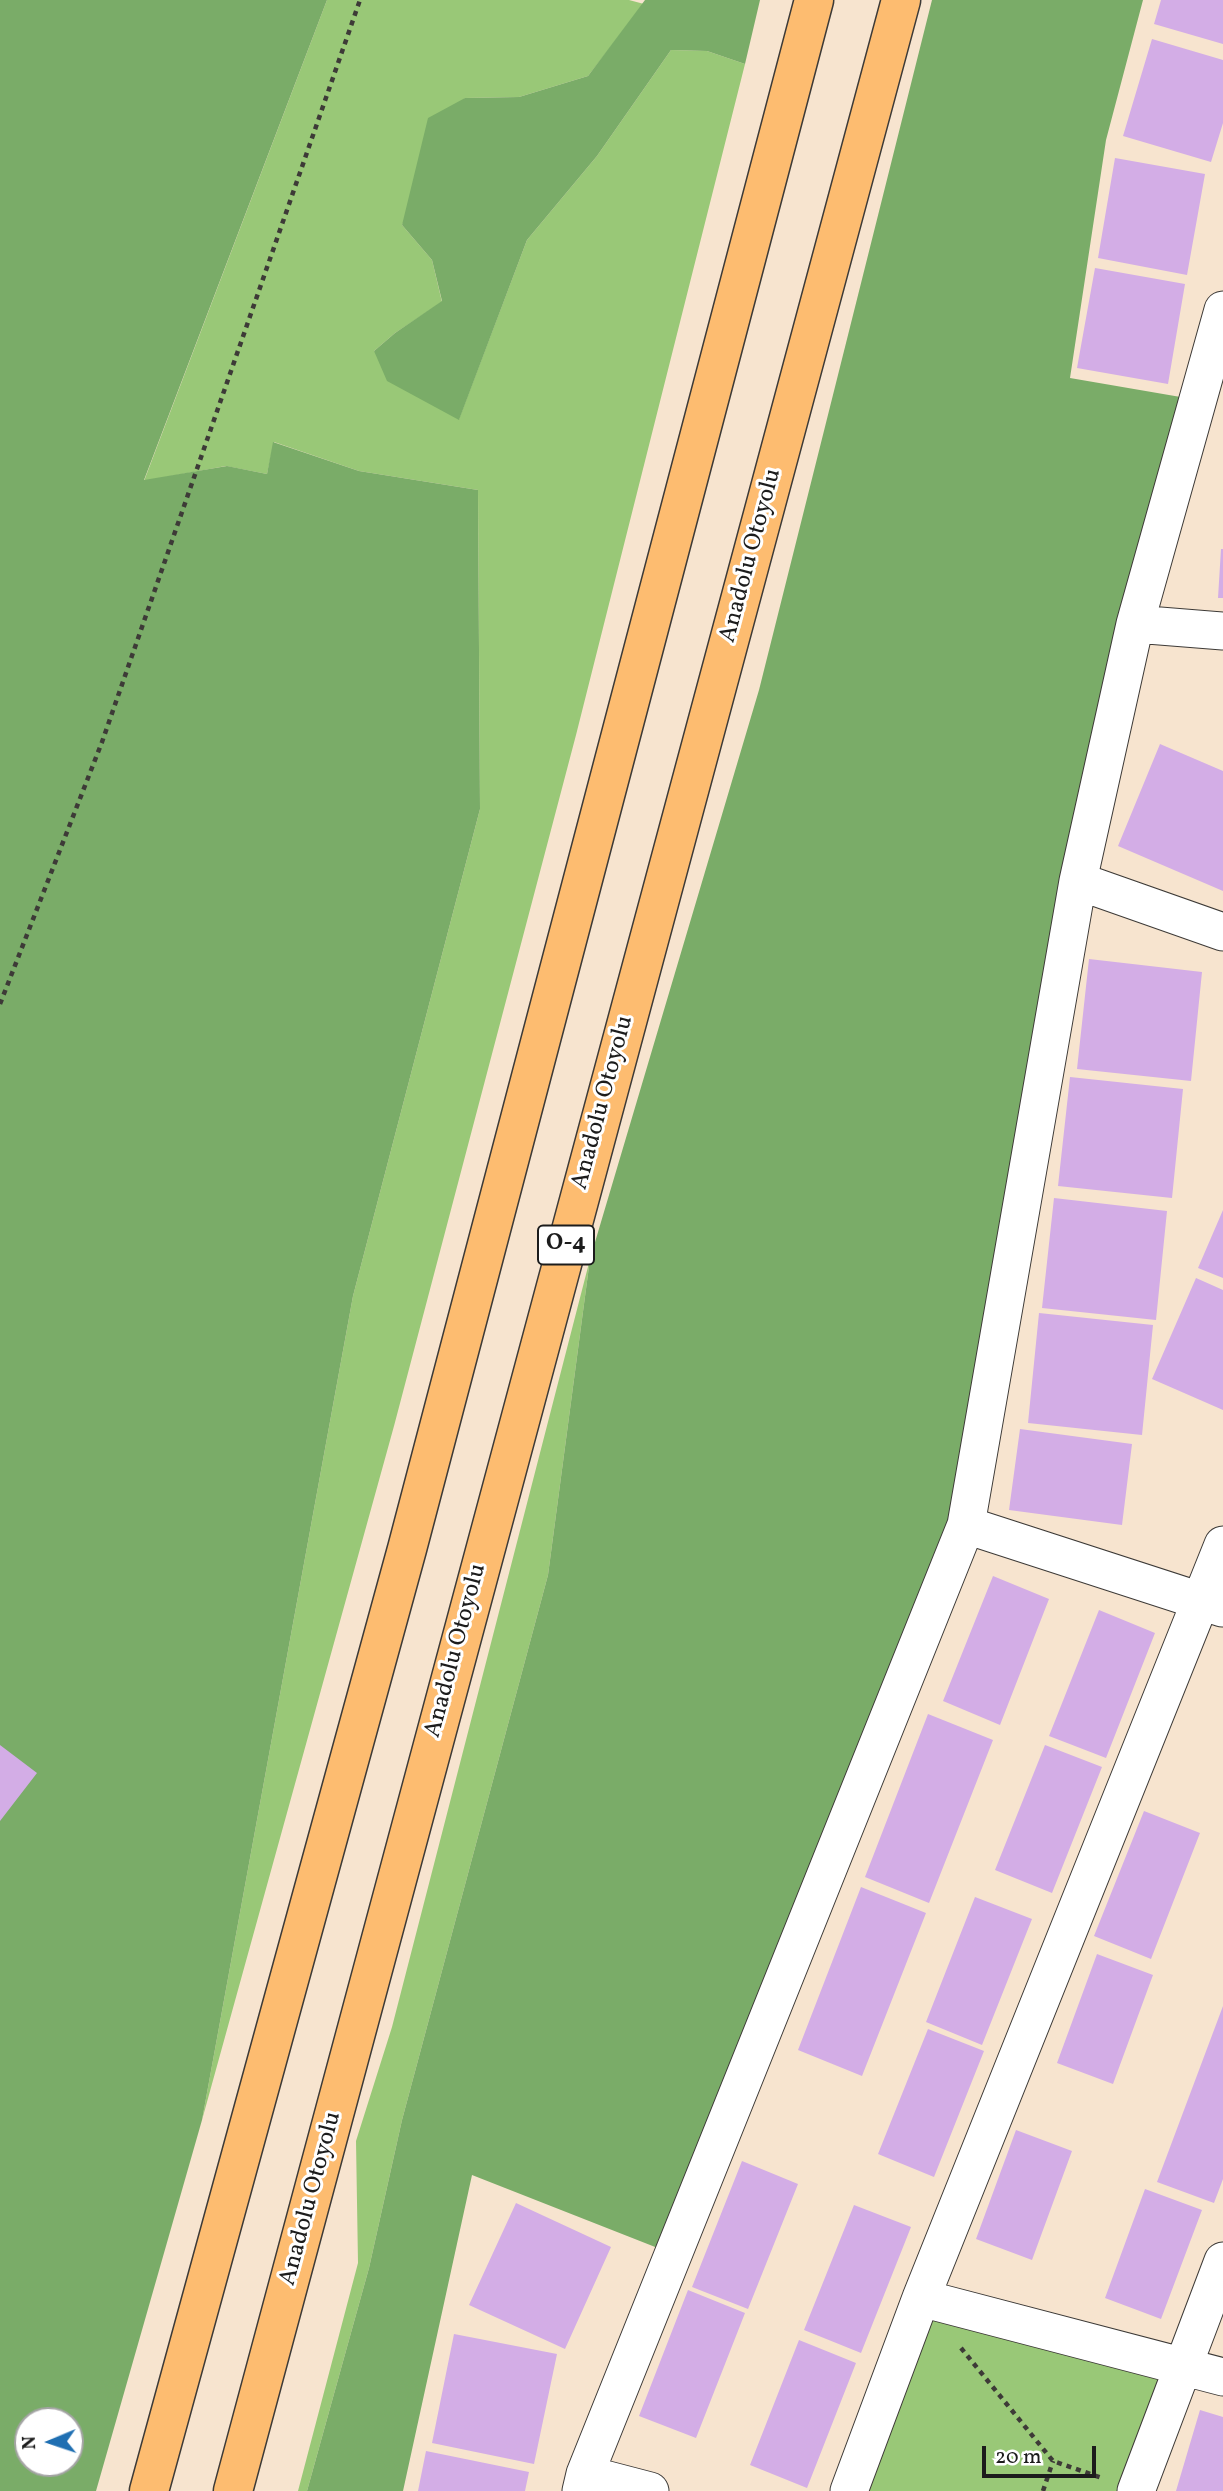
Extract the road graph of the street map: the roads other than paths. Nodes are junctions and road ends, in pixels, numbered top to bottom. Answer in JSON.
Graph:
{"nodes":[{"id":1,"x":814,"y":0,"type":"edge"},
{"id":2,"x":901,"y":0,"type":"edge"},
{"id":3,"x":1223,"y":310,"type":"edge"},
{"id":4,"x":1135,"y":624,"type":"junction"},
{"id":5,"x":1223,"y":631,"type":"edge"},
{"id":6,"x":1077,"y":881,"type":"junction"},
{"id":7,"x":1223,"y":932,"type":"edge"},
{"id":8,"x":966,"y":1525,"type":"junction"},
{"id":9,"x":1223,"y":1545,"type":"edge"},
{"id":10,"x":1211,"y":1604,"type":"edge"},
{"id":11,"x":1223,"y":2261,"type":"edge"},
{"id":12,"x":921,"y":2298,"type":"junction"},
{"id":13,"x":1182,"y":2368,"type":"junction"},
{"id":14,"x":1223,"y":2377,"type":"edge"},
{"id":15,"x":583,"y":2483,"type":"edge"},
{"id":16,"x":1122,"y":2486,"type":"edge"},
{"id":17,"x":149,"y":2491,"type":"edge"},
{"id":18,"x":233,"y":2491,"type":"edge"},
{"id":19,"x":650,"y":2491,"type":"edge"},
{"id":20,"x":849,"y":2491,"type":"edge"}],
"edges":[{"from":1,"to":17,"type":"highway"},
{"from":2,"to":18,"type":"highway","name":"Anadolu Otoyolu","number":"O-4"},
{"from":3,"to":4,"type":"street"},
{"from":4,"to":5,"type":"street"},
{"from":4,"to":6,"type":"street"},
{"from":6,"to":7,"type":"street"},
{"from":6,"to":8,"type":"street"},
{"from":8,"to":10,"type":"street"},
{"from":8,"to":15,"type":"street"},
{"from":9,"to":10,"type":"street"},
{"from":10,"to":12,"type":"street"},
{"from":11,"to":13,"type":"street"},
{"from":12,"to":13,"type":"street"},
{"from":12,"to":20,"type":"street"},
{"from":13,"to":14,"type":"street"},
{"from":13,"to":16,"type":"street"},
{"from":15,"to":19,"type":"street"}]}
